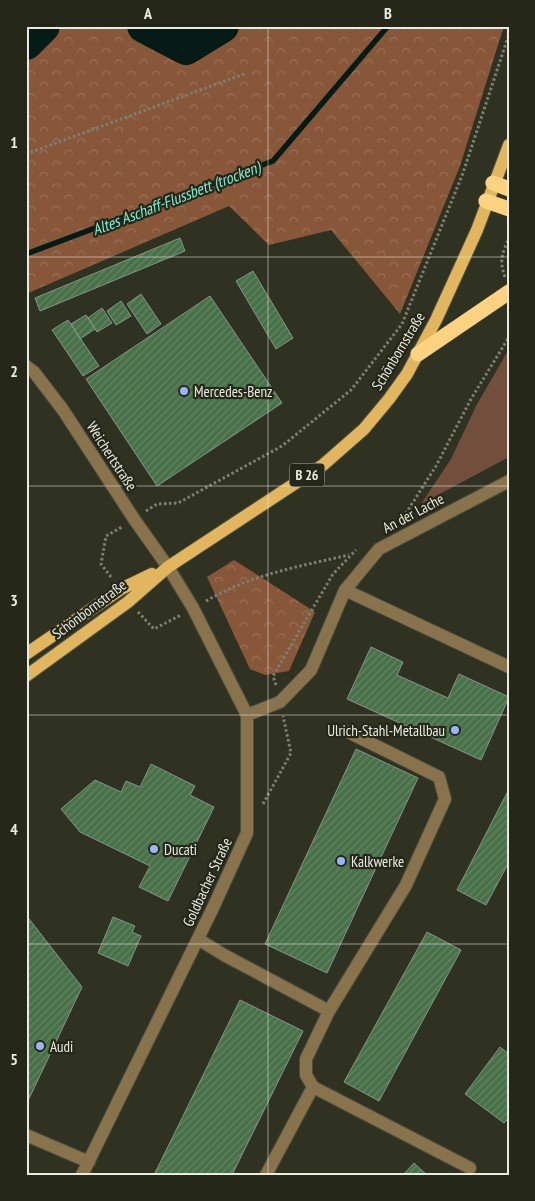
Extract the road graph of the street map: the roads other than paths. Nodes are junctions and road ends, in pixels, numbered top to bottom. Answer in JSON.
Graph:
{"nodes":[{"id":1,"x":509,"y":145,"type":"edge"},
{"id":2,"x":493,"y":184,"type":"junction"},
{"id":3,"x":509,"y":189,"type":"edge"},
{"id":4,"x":486,"y":201,"type":"junction"},
{"id":5,"x":509,"y":209,"type":"edge"},
{"id":6,"x":509,"y":292,"type":"edge"},
{"id":7,"x":418,"y":354,"type":"junction"},
{"id":8,"x":26,"y":366,"type":"edge"},
{"id":9,"x":509,"y":481,"type":"edge"},
{"id":10,"x":168,"y":567,"type":"junction"},
{"id":11,"x":346,"y":590,"type":"junction"},
{"id":12,"x":26,"y":654,"type":"edge"},
{"id":13,"x":509,"y":667,"type":"edge"},
{"id":14,"x":26,"y":676,"type":"edge"},
{"id":15,"x":247,"y":715,"type":"junction"},
{"id":16,"x":348,"y":732,"type":"dead end"},
{"id":17,"x":198,"y":939,"type":"junction"},
{"id":18,"x":329,"y":1011,"type":"junction"},
{"id":19,"x":313,"y":1087,"type":"junction"},
{"id":20,"x":26,"y":1135,"type":"edge"},
{"id":21,"x":89,"y":1162,"type":"junction"},
{"id":22,"x":470,"y":1168,"type":"dead end"},
{"id":23,"x":82,"y":1175,"type":"edge"},
{"id":24,"x":266,"y":1175,"type":"edge"}],
"edges":[{"from":1,"to":2,"type":"main road","name":"Schönbornstraße","number":"B 26"},
{"from":2,"to":3,"type":"highway"},
{"from":2,"to":4,"type":"main road","name":"Schönbornstraße","number":"B 26"},
{"from":4,"to":5,"type":"highway"},
{"from":4,"to":7,"type":"main road","name":"Schönbornstraße","number":"B 26"},
{"from":6,"to":7,"type":"highway"},
{"from":7,"to":10,"type":"main road","name":"Schönbornstraße","number":"B 26"},
{"from":8,"to":10,"type":"street","name":"Weichertstraße"},
{"from":9,"to":11,"type":"street","name":"An der Lache"},
{"from":10,"to":12,"type":"main road","name":"Schönbornstraße","number":"B 26"},
{"from":10,"to":14,"type":"main road","name":"Schönbornstraße","number":"B 26"},
{"from":10,"to":15,"type":"street","name":"Goldbacher Straße"},
{"from":11,"to":13,"type":"street"},
{"from":11,"to":15,"type":"street","name":"An der Lache"},
{"from":15,"to":17,"type":"street","name":"Goldbacher Straße"},
{"from":16,"to":18,"type":"street"},
{"from":17,"to":18,"type":"street"},
{"from":17,"to":21,"type":"street","name":"Goldbacher Straße"},
{"from":18,"to":19,"type":"street"},
{"from":19,"to":22,"type":"street"},
{"from":19,"to":24,"type":"street"},
{"from":20,"to":21,"type":"street"},
{"from":21,"to":23,"type":"street","name":"Goldbacher Straße"}]}
